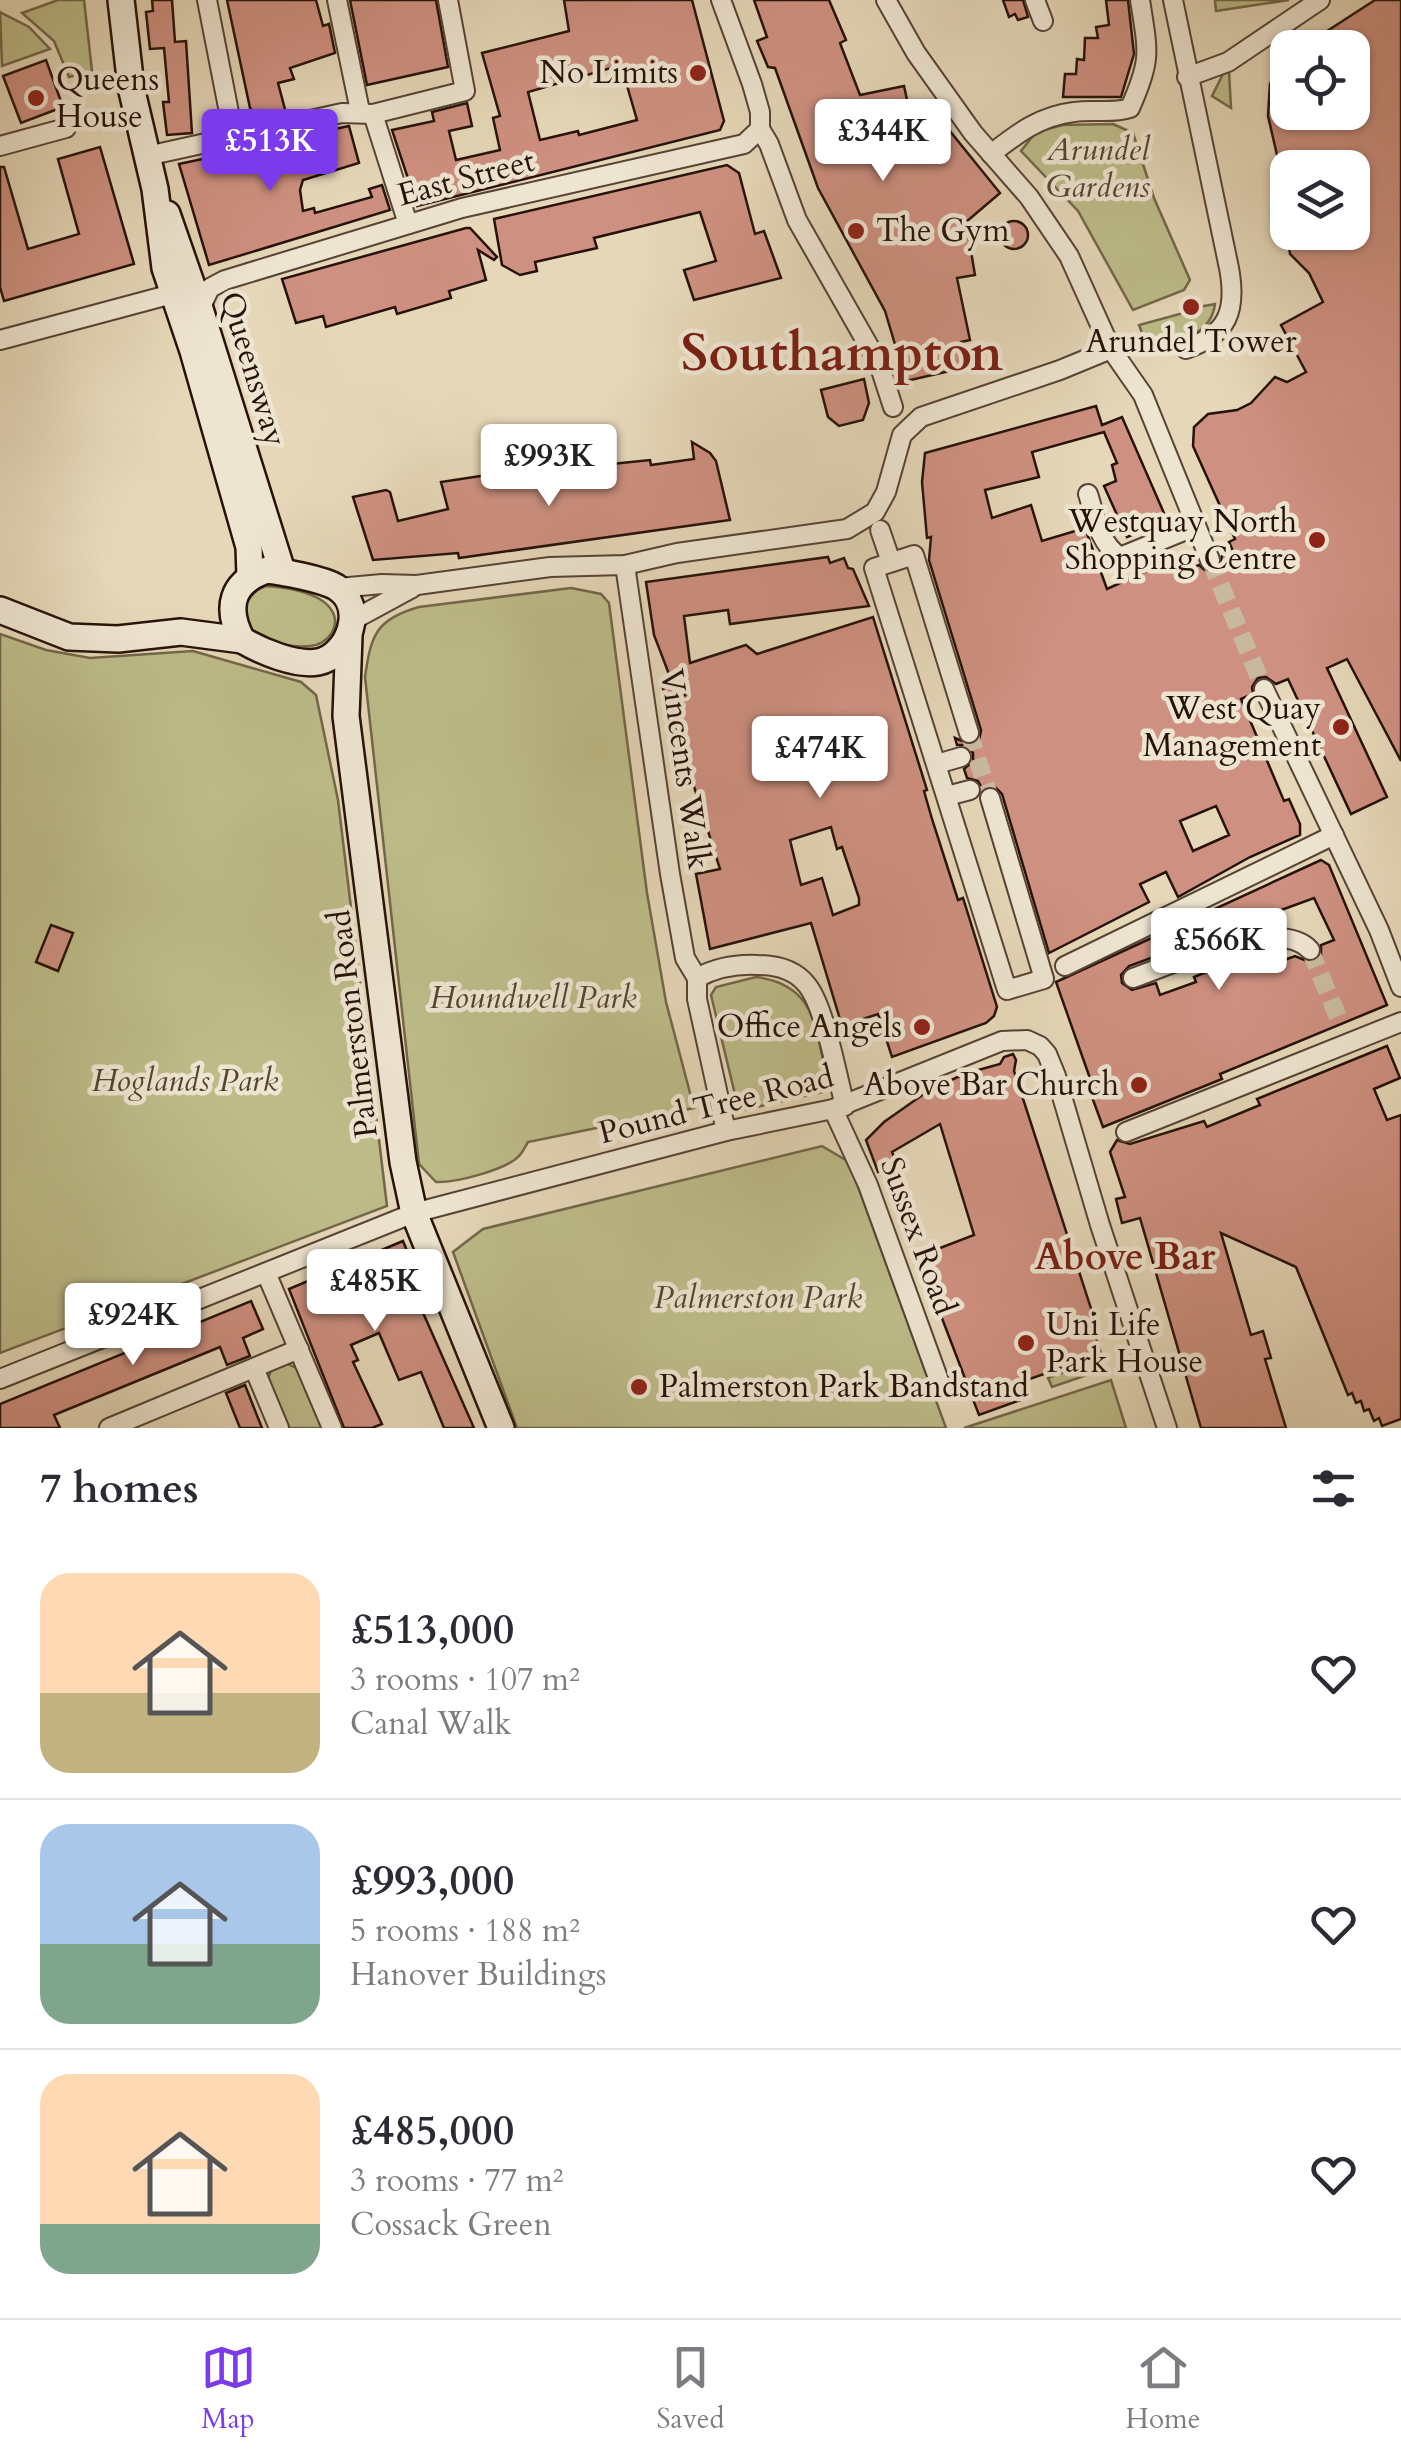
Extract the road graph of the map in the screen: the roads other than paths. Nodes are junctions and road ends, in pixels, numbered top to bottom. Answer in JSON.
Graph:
{"nodes":[{"id":1,"x":121,"y":0,"type":"edge"},
{"id":2,"x":207,"y":0,"type":"edge"},
{"id":3,"x":336,"y":0,"type":"edge"},
{"id":4,"x":448,"y":0,"type":"edge"},
{"id":5,"x":721,"y":0,"type":"edge"},
{"id":6,"x":886,"y":0,"type":"edge"},
{"id":7,"x":1036,"y":0,"type":"edge"},
{"id":8,"x":1140,"y":0,"type":"edge"},
{"id":9,"x":1173,"y":0,"type":"edge"},
{"id":10,"x":1320,"y":0,"type":"edge"},
{"id":11,"x":1043,"y":21,"type":"dead end"},
{"id":12,"x":1187,"y":77,"type":"junction"},
{"id":13,"x":366,"y":113,"type":"junction"},
{"id":14,"x":66,"y":128,"type":"dead end"},
{"id":15,"x":760,"y":129,"type":"junction"},
{"id":16,"x":234,"y":138,"type":"junction"},
{"id":17,"x":0,"y":146,"type":"edge"},
{"id":18,"x":991,"y":154,"type":"junction"},
{"id":19,"x":147,"y":156,"type":"junction"},
{"id":20,"x":155,"y":189,"type":"junction"},
{"id":21,"x":408,"y":224,"type":"junction"},
{"id":22,"x":172,"y":294,"type":"junction"},
{"id":23,"x":200,"y":308,"type":"junction"},
{"id":24,"x":0,"y":340,"type":"edge"},
{"id":25,"x":1111,"y":348,"type":"junction"},
{"id":26,"x":1195,"y":349,"type":"dead end"},
{"id":27,"x":893,"y":407,"type":"dead end"},
{"id":28,"x":1088,"y":494,"type":"dead end"},
{"id":29,"x":877,"y":521,"type":"junction"},
{"id":30,"x":1196,"y":526,"type":"junction"},
{"id":31,"x":1210,"y":560,"type":"tunnel mouth"},
{"id":32,"x":890,"y":562,"type":"junction"},
{"id":33,"x":624,"y":565,"type":"junction"},
{"id":34,"x":282,"y":571,"type":"junction"},
{"id":35,"x":417,"y":585,"type":"junction"},
{"id":36,"x":242,"y":586,"type":"junction"},
{"id":37,"x":338,"y":588,"type":"junction"},
{"id":38,"x":0,"y":610,"type":"edge"},
{"id":39,"x":351,"y":628,"type":"junction"},
{"id":40,"x":181,"y":632,"type":"junction"},
{"id":41,"x":242,"y":640,"type":"junction"},
{"id":42,"x":307,"y":662,"type":"junction"},
{"id":43,"x":1264,"y":689,"type":"tunnel mouth"},
{"id":44,"x":346,"y":716,"type":"junction"},
{"id":45,"x":969,"y":733,"type":"tunnel mouth"},
{"id":46,"x":960,"y":757,"type":"dead end"},
{"id":47,"x":937,"y":764,"type":"junction"},
{"id":48,"x":970,"y":790,"type":"dead end"},
{"id":49,"x":947,"y":796,"type":"junction"},
{"id":50,"x":990,"y":798,"type":"tunnel mouth"},
{"id":51,"x":1334,"y":835,"type":"junction"},
{"id":52,"x":1310,"y":950,"type":"dead end"},
{"id":53,"x":1065,"y":966,"type":"dead end"},
{"id":54,"x":696,"y":978,"type":"junction"},
{"id":55,"x":1133,"y":978,"type":"dead end"},
{"id":56,"x":1401,"y":987,"type":"edge"},
{"id":57,"x":1401,"y":1022,"type":"edge"},
{"id":58,"x":1340,"y":1024,"type":"tunnel mouth"},
{"id":59,"x":1348,"y":1044,"type":"junction"},
{"id":60,"x":839,"y":1107,"type":"junction"},
{"id":61,"x":726,"y":1131,"type":"junction"},
{"id":62,"x":1126,"y":1132,"type":"dead end"},
{"id":63,"x":414,"y":1213,"type":"junction"},
{"id":64,"x":266,"y":1274,"type":"junction"},
{"id":65,"x":300,"y":1349,"type":"junction"},
{"id":66,"x":254,"y":1368,"type":"junction"},
{"id":67,"x":0,"y":1378,"type":"edge"},
{"id":68,"x":941,"y":1386,"type":"dead end"},
{"id":69,"x":108,"y":1428,"type":"edge"},
{"id":70,"x":279,"y":1428,"type":"edge"},
{"id":71,"x":332,"y":1428,"type":"edge"},
{"id":72,"x":502,"y":1428,"type":"edge"},
{"id":73,"x":1166,"y":1428,"type":"edge"}],
"edges":[{"from":1,"to":19,"type":"street","name":"Queensway"},
{"from":2,"to":16,"type":"street"},
{"from":3,"to":13,"type":"street"},
{"from":4,"to":13,"type":"street"},
{"from":5,"to":15,"type":"street"},
{"from":6,"to":18,"type":"street"},
{"from":7,"to":11,"type":"street"},
{"from":8,"to":18,"type":"street"},
{"from":9,"to":12,"type":"street"},
{"from":10,"to":12,"type":"street"},
{"from":12,"to":26,"type":"street"},
{"from":13,"to":16,"type":"street"},
{"from":13,"to":21,"type":"street"},
{"from":14,"to":17,"type":"street"},
{"from":15,"to":21,"type":"street","name":"East Street"},
{"from":15,"to":27,"type":"street"},
{"from":16,"to":19,"type":"street"},
{"from":18,"to":25,"type":"street"},
{"from":19,"to":20,"type":"street","name":"Queensway"},
{"from":20,"to":22,"type":"street","name":"Queensway"},
{"from":20,"to":23,"type":"street","name":"Queensway"},
{"from":21,"to":23,"type":"street","name":"East Street"},
{"from":22,"to":24,"type":"street"},
{"from":22,"to":36,"type":"street","name":"Queensway"},
{"from":23,"to":34,"type":"street","name":"Queensway"},
{"from":25,"to":29,"type":"street"},
{"from":25,"to":30,"type":"street"},
{"from":28,"to":30,"type":"street"},
{"from":29,"to":32,"type":"street"},
{"from":29,"to":33,"type":"street"},
{"from":30,"to":31,"type":"street"},
{"from":32,"to":45,"type":"street"},
{"from":32,"to":47,"type":"street"},
{"from":33,"to":35,"type":"street"},
{"from":33,"to":54,"type":"street","name":"Vincents Walk"},
{"from":34,"to":36,"type":"street"},
{"from":34,"to":37,"type":"street"},
{"from":35,"to":37,"type":"street"},
{"from":35,"to":39,"type":"street"},
{"from":36,"to":40,"type":"street"},
{"from":36,"to":41,"type":"street"},
{"from":37,"to":39,"type":"street"},
{"from":38,"to":40,"type":"street"},
{"from":39,"to":42,"type":"street"},
{"from":39,"to":44,"type":"street","name":"Palmerston Road"},
{"from":40,"to":41,"type":"street"},
{"from":41,"to":42,"type":"street"},
{"from":42,"to":44,"type":"street","name":"Palmerston Road"},
{"from":43,"to":51,"type":"street"},
{"from":44,"to":63,"type":"street","name":"Palmerston Road"},
{"from":46,"to":47,"type":"street"},
{"from":47,"to":49,"type":"street"},
{"from":48,"to":49,"type":"street"},
{"from":49,"to":50,"type":"street"},
{"from":51,"to":53,"type":"street"},
{"from":51,"to":56,"type":"street"},
{"from":52,"to":55,"type":"street"},
{"from":54,"to":60,"type":"street"},
{"from":54,"to":61,"type":"street","name":"Vincents Walk"},
{"from":57,"to":59,"type":"street"},
{"from":58,"to":59,"type":"street"},
{"from":59,"to":62,"type":"street"},
{"from":60,"to":61,"type":"street","name":"Pound Tree Road"},
{"from":60,"to":68,"type":"street","name":"Sussex Road"},
{"from":60,"to":73,"type":"street","name":"Pound Tree Road"},
{"from":61,"to":63,"type":"street","name":"Pound Tree Road"},
{"from":63,"to":64,"type":"street","name":"Pound Tree Road"},
{"from":63,"to":72,"type":"street","name":"Palmerston Road"},
{"from":64,"to":65,"type":"street"},
{"from":64,"to":67,"type":"street","name":"Pound Tree Road"},
{"from":65,"to":66,"type":"street"},
{"from":65,"to":71,"type":"street"},
{"from":66,"to":69,"type":"street"},
{"from":66,"to":70,"type":"street"}]}
